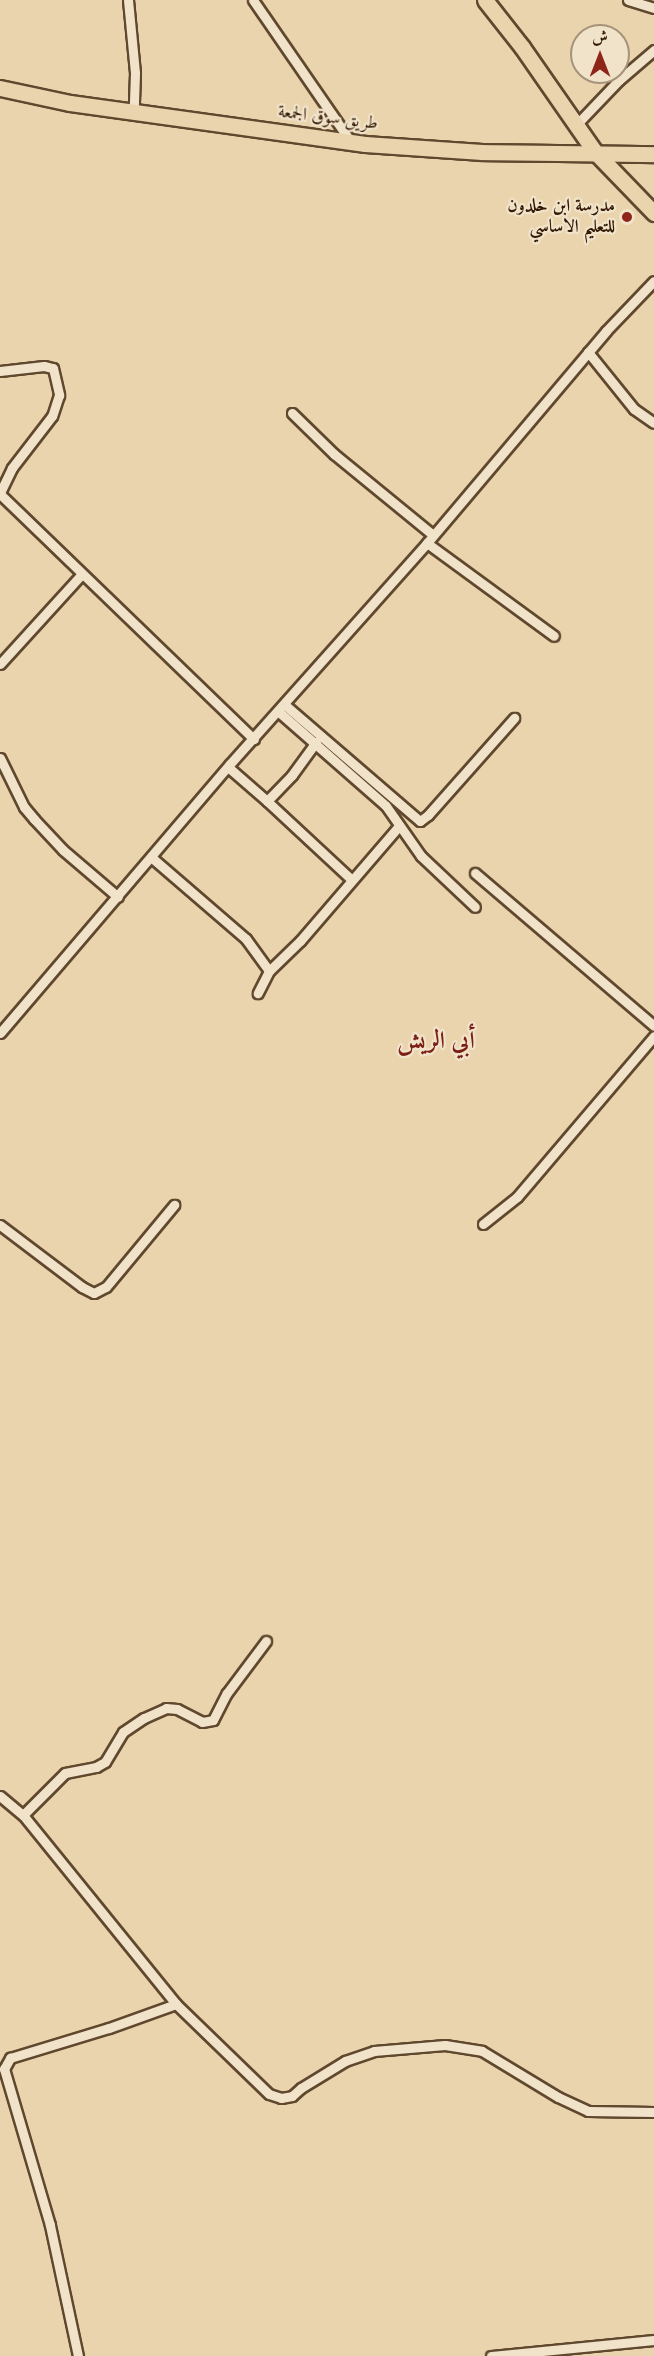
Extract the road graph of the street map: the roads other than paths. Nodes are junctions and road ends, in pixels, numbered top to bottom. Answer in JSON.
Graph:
{"nodes":[{"id":1,"x":128,"y":0,"type":"edge"},
{"id":2,"x":253,"y":0,"type":"edge"},
{"id":3,"x":485,"y":0,"type":"edge"},
{"id":4,"x":628,"y":0,"type":"edge"},
{"id":5,"x":654,"y":8,"type":"edge"},
{"id":6,"x":654,"y":50,"type":"edge"},
{"id":7,"x":0,"y":88,"type":"edge"},
{"id":8,"x":134,"y":110,"type":"junction"},
{"id":9,"x":576,"y":125,"type":"junction"},
{"id":10,"x":351,"y":142,"type":"junction"},
{"id":11,"x":595,"y":152,"type":"junction"},
{"id":12,"x":654,"y":154,"type":"edge"},
{"id":13,"x":654,"y":213,"type":"edge"},
{"id":14,"x":654,"y":281,"type":"edge"},
{"id":15,"x":588,"y":352,"type":"junction"},
{"id":16,"x":0,"y":371,"type":"edge"},
{"id":17,"x":292,"y":412,"type":"dead end"},
{"id":18,"x":654,"y":423,"type":"edge"},
{"id":19,"x":0,"y":494,"type":"edge"},
{"id":20,"x":430,"y":539,"type":"junction"},
{"id":21,"x":81,"y":574,"type":"junction"},
{"id":22,"x":554,"y":636,"type":"dead end"},
{"id":23,"x":0,"y":664,"type":"edge"},
{"id":24,"x":282,"y":708,"type":"junction"},
{"id":25,"x":514,"y":718,"type":"dead end"},
{"id":26,"x":254,"y":739,"type":"junction"},
{"id":27,"x":316,"y":742,"type":"junction"},
{"id":28,"x":0,"y":758,"type":"edge"},
{"id":29,"x":228,"y":767,"type":"junction"},
{"id":30,"x":267,"y":801,"type":"junction"},
{"id":31,"x":399,"y":826,"type":"junction"},
{"id":32,"x":150,"y":857,"type":"junction"},
{"id":33,"x":475,"y":873,"type":"dead end"},
{"id":34,"x":352,"y":880,"type":"junction"},
{"id":35,"x":118,"y":897,"type":"junction"},
{"id":36,"x":475,"y":908,"type":"dead end"},
{"id":37,"x":269,"y":971,"type":"junction"},
{"id":38,"x":258,"y":993,"type":"dead end"},
{"id":39,"x":654,"y":1026,"type":"edge"},
{"id":40,"x":0,"y":1033,"type":"edge"},
{"id":41,"x":654,"y":1036,"type":"edge"},
{"id":42,"x":174,"y":1205,"type":"dead end"},
{"id":43,"x":483,"y":1224,"type":"dead end"},
{"id":44,"x":0,"y":1225,"type":"edge"},
{"id":45,"x":266,"y":1641,"type":"dead end"},
{"id":46,"x":0,"y":1796,"type":"edge"},
{"id":47,"x":23,"y":1815,"type":"junction"},
{"id":48,"x":176,"y":2004,"type":"junction"},
{"id":49,"x":654,"y":2112,"type":"edge"},
{"id":50,"x":654,"y":2340,"type":"edge"},
{"id":51,"x":78,"y":2356,"type":"edge"},
{"id":52,"x":491,"y":2356,"type":"edge"}],
"edges":[{"from":1,"to":8,"type":"street"},
{"from":2,"to":10,"type":"street"},
{"from":3,"to":9,"type":"main road"},
{"from":4,"to":5,"type":"street"},
{"from":6,"to":9,"type":"street"},
{"from":7,"to":8,"type":"main road","name":"طريق سوق الجمعة"},
{"from":8,"to":10,"type":"main road","name":"طريق سوق الجمعة"},
{"from":9,"to":11,"type":"main road"},
{"from":10,"to":11,"type":"main road","name":"طريق سوق الجمعة"},
{"from":11,"to":12,"type":"main road","name":"طريق سوق الجمعة"},
{"from":11,"to":13,"type":"main road"},
{"from":14,"to":15,"type":"street"},
{"from":15,"to":18,"type":"street"},
{"from":15,"to":20,"type":"street"},
{"from":16,"to":19,"type":"street"},
{"from":17,"to":20,"type":"street"},
{"from":19,"to":21,"type":"street"},
{"from":20,"to":22,"type":"street"},
{"from":20,"to":24,"type":"street"},
{"from":21,"to":23,"type":"street"},
{"from":21,"to":26,"type":"street"},
{"from":24,"to":25,"type":"street"},
{"from":24,"to":26,"type":"street"},
{"from":24,"to":27,"type":"street"},
{"from":26,"to":29,"type":"street"},
{"from":27,"to":30,"type":"street"},
{"from":27,"to":31,"type":"street"},
{"from":28,"to":35,"type":"street"},
{"from":29,"to":30,"type":"street"},
{"from":29,"to":32,"type":"street"},
{"from":30,"to":34,"type":"street"},
{"from":31,"to":34,"type":"street"},
{"from":31,"to":36,"type":"street"},
{"from":32,"to":35,"type":"street"},
{"from":32,"to":37,"type":"street"},
{"from":33,"to":39,"type":"street"},
{"from":34,"to":37,"type":"street"},
{"from":35,"to":40,"type":"street"},
{"from":37,"to":38,"type":"street"},
{"from":41,"to":43,"type":"street"},
{"from":42,"to":44,"type":"street"},
{"from":45,"to":47,"type":"street"},
{"from":46,"to":47,"type":"street"},
{"from":47,"to":48,"type":"street"},
{"from":48,"to":49,"type":"street"},
{"from":48,"to":51,"type":"street"},
{"from":50,"to":52,"type":"street"}]}
